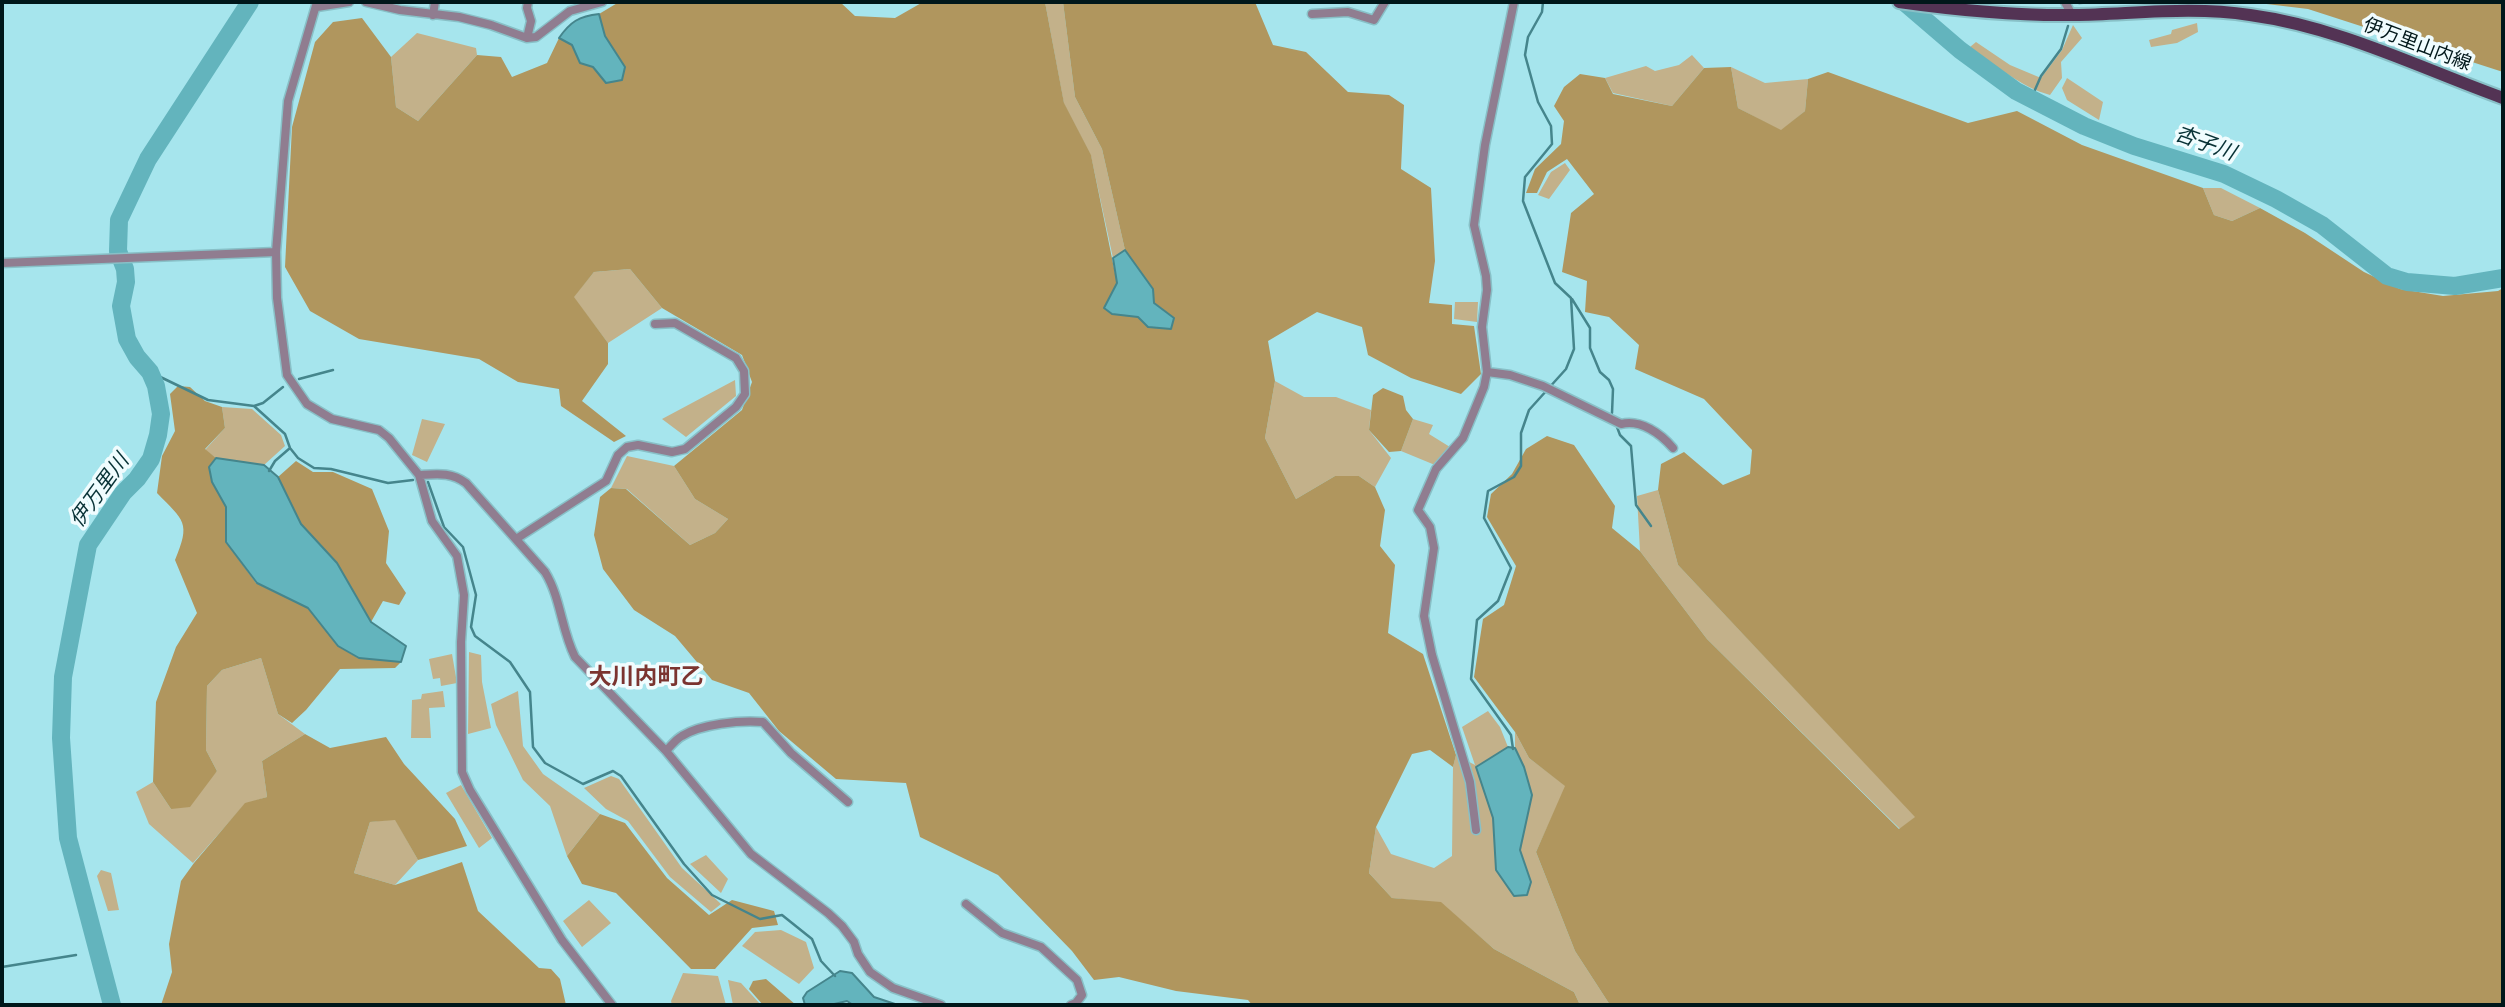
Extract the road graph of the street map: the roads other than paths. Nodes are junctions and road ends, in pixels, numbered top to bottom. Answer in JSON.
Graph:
{"nodes":[{"id":1,"x":349,"y":2,"type":"edge"},
{"id":2,"x":366,"y":2,"type":"edge"},
{"id":3,"x":435,"y":2,"type":"edge"},
{"id":4,"x":528,"y":2,"type":"edge"},
{"id":5,"x":602,"y":2,"type":"edge"},
{"id":6,"x":1385,"y":2,"type":"edge"},
{"id":7,"x":1514,"y":2,"type":"edge"},
{"id":8,"x":1899,"y":2,"type":"edge"},
{"id":9,"x":2065,"y":2,"type":"edge"},
{"id":10,"x":317,"y":5,"type":"edge"},
{"id":11,"x":1312,"y":14,"type":"dead end"},
{"id":12,"x":433,"y":15,"type":"junction"},
{"id":13,"x":2072,"y":15,"type":"junction"},
{"id":14,"x":527,"y":38,"type":"junction"},
{"id":15,"x":2503,"y":98,"type":"edge"},
{"id":16,"x":276,"y":251,"type":"junction"},
{"id":17,"x":2,"y":263,"type":"edge"},
{"id":18,"x":655,"y":324,"type":"dead end"},
{"id":19,"x":1487,"y":372,"type":"junction"},
{"id":20,"x":1673,"y":448,"type":"dead end"},
{"id":21,"x":419,"y":475,"type":"junction"},
{"id":22,"x":516,"y":539,"type":"junction"},
{"id":23,"x":666,"y":751,"type":"junction"},
{"id":24,"x":848,"y":802,"type":"dead end"},
{"id":25,"x":1476,"y":830,"type":"dead end"},
{"id":26,"x":966,"y":904,"type":"dead end"},
{"id":27,"x":612,"y":1005,"type":"edge"},
{"id":28,"x":941,"y":1005,"type":"edge"},
{"id":29,"x":1071,"y":1005,"type":"edge"}],
"edges":[{"from":1,"to":10,"type":"street"},
{"from":2,"to":12,"type":"street"},
{"from":3,"to":12,"type":"street"},
{"from":4,"to":14,"type":"street"},
{"from":5,"to":14,"type":"street"},
{"from":6,"to":11,"type":"street"},
{"from":7,"to":19,"type":"street"},
{"from":8,"to":13,"type":"main road","name":"伊万里山内線"},
{"from":9,"to":13,"type":"street"},
{"from":10,"to":16,"type":"street"},
{"from":12,"to":14,"type":"street"},
{"from":13,"to":15,"type":"main road","name":"伊万里山内線"},
{"from":16,"to":17,"type":"street"},
{"from":16,"to":21,"type":"street"},
{"from":18,"to":22,"type":"street"},
{"from":19,"to":20,"type":"street"},
{"from":19,"to":25,"type":"street"},
{"from":21,"to":22,"type":"street"},
{"from":21,"to":27,"type":"street"},
{"from":22,"to":23,"type":"street"},
{"from":23,"to":24,"type":"street"},
{"from":23,"to":28,"type":"street"},
{"from":26,"to":29,"type":"street"}]}
